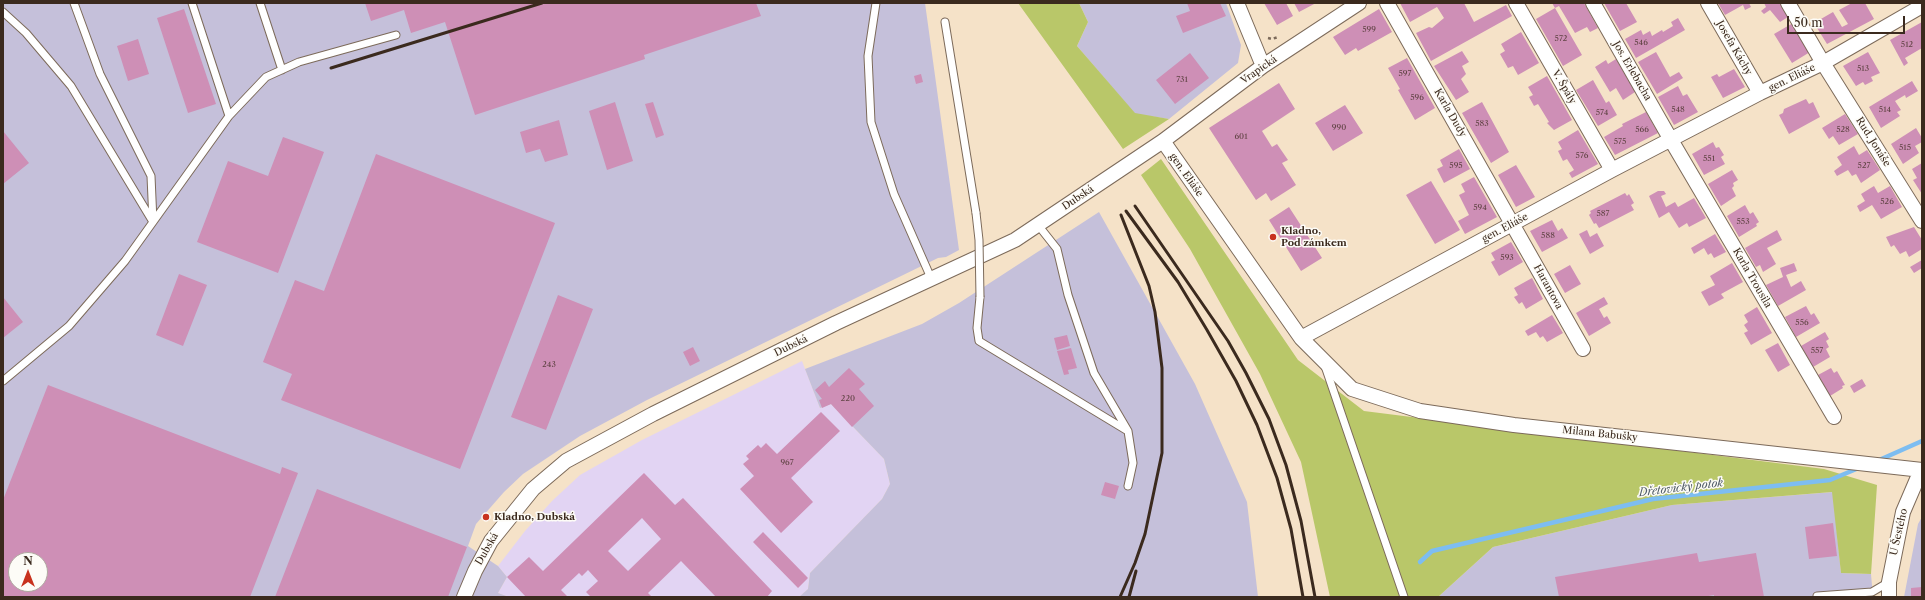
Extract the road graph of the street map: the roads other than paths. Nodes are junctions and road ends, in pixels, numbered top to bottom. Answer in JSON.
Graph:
{"nodes":[{"id":1,"x":74,"y":3,"type":"edge"},
{"id":2,"x":192,"y":3,"type":"edge"},
{"id":3,"x":260,"y":3,"type":"edge"},
{"id":4,"x":876,"y":3,"type":"edge"},
{"id":5,"x":1237,"y":3,"type":"edge"},
{"id":6,"x":1359,"y":3,"type":"edge"},
{"id":7,"x":1387,"y":3,"type":"edge"},
{"id":8,"x":1516,"y":3,"type":"edge"},
{"id":9,"x":1593,"y":3,"type":"edge"},
{"id":10,"x":1708,"y":3,"type":"edge"},
{"id":11,"x":1788,"y":3,"type":"edge"},
{"id":12,"x":1922,"y":6,"type":"edge"},
{"id":13,"x":3,"y":12,"type":"edge"},
{"id":14,"x":945,"y":22,"type":"dead end"},
{"id":15,"x":396,"y":35,"type":"dead end"},
{"id":16,"x":1823,"y":63,"type":"junction"},
{"id":17,"x":1263,"y":66,"type":"junction"},
{"id":18,"x":282,"y":70,"type":"junction"},
{"id":19,"x":1760,"y":93,"type":"junction"},
{"id":20,"x":229,"y":116,"type":"junction"},
{"id":21,"x":1671,"y":140,"type":"junction"},
{"id":22,"x":1162,"y":141,"type":"junction"},
{"id":23,"x":1612,"y":170,"type":"junction"},
{"id":24,"x":1922,"y":221,"type":"edge"},
{"id":25,"x":153,"y":222,"type":"junction"},
{"id":26,"x":1513,"y":224,"type":"junction"},
{"id":27,"x":1038,"y":225,"type":"junction"},
{"id":28,"x":930,"y":278,"type":"junction"},
{"id":29,"x":1301,"y":338,"type":"junction"},
{"id":30,"x":1583,"y":349,"type":"dead end"},
{"id":31,"x":1323,"y":360,"type":"junction"},
{"id":32,"x":3,"y":381,"type":"edge"},
{"id":33,"x":1834,"y":417,"type":"dead end"},
{"id":34,"x":1128,"y":431,"type":"junction"},
{"id":35,"x":1922,"y":470,"type":"edge"},
{"id":36,"x":1128,"y":486,"type":"dead end"},
{"id":37,"x":1889,"y":582,"type":"junction"},
{"id":38,"x":1817,"y":596,"type":"edge"},
{"id":39,"x":464,"y":597,"type":"edge"},
{"id":40,"x":1404,"y":597,"type":"edge"},
{"id":41,"x":1890,"y":597,"type":"edge"}],
"edges":[{"from":1,"to":25,"type":"lane"},
{"from":2,"to":20,"type":"lane"},
{"from":3,"to":18,"type":"lane"},
{"from":4,"to":28,"type":"lane"},
{"from":5,"to":17,"type":"street"},
{"from":6,"to":17,"type":"street","name":"Vrapická"},
{"from":7,"to":26,"type":"street","name":"Karla Dudy"},
{"from":8,"to":23,"type":"street","name":"V. Špály"},
{"from":9,"to":21,"type":"street","name":"Jos. Erlebacha"},
{"from":10,"to":19,"type":"street","name":"Josefa Káchy"},
{"from":11,"to":16,"type":"street","name":"Rud. Jonáše"},
{"from":12,"to":16,"type":"street","name":"gen. Eliáše"},
{"from":13,"to":25,"type":"lane"},
{"from":14,"to":34,"type":"lane","bridge":true},
{"from":15,"to":18,"type":"lane"},
{"from":16,"to":19,"type":"street","name":"gen. Eliáše"},
{"from":16,"to":24,"type":"street","name":"Rud. Jonáše"},
{"from":17,"to":22,"type":"street","name":"Vrapická"},
{"from":18,"to":20,"type":"lane"},
{"from":19,"to":21,"type":"street","name":"gen. Eliáše"},
{"from":20,"to":25,"type":"lane"},
{"from":21,"to":23,"type":"street","name":"gen. Eliáše"},
{"from":21,"to":33,"type":"street","name":"Karla Trousila"},
{"from":22,"to":27,"type":"street","name":"Dubská"},
{"from":22,"to":29,"type":"street","name":"gen. Eliáše"},
{"from":23,"to":26,"type":"street","name":"gen. Eliáše"},
{"from":25,"to":32,"type":"lane"},
{"from":26,"to":29,"type":"street","name":"gen. Eliáše"},
{"from":26,"to":30,"type":"street","name":"Harantova"},
{"from":27,"to":28,"type":"street","name":"Dubská"},
{"from":27,"to":34,"type":"lane"},
{"from":28,"to":39,"type":"street","name":"Dubská"},
{"from":29,"to":31,"type":"street","name":"Milana Babušky"},
{"from":31,"to":35,"type":"street","name":"Milana Babušky"},
{"from":31,"to":40,"type":"lane"},
{"from":34,"to":36,"type":"lane"},
{"from":35,"to":37,"type":"street","name":"U Šestého"},
{"from":37,"to":38,"type":"lane"},
{"from":37,"to":41,"type":"street","name":"U Šestého"}]}
